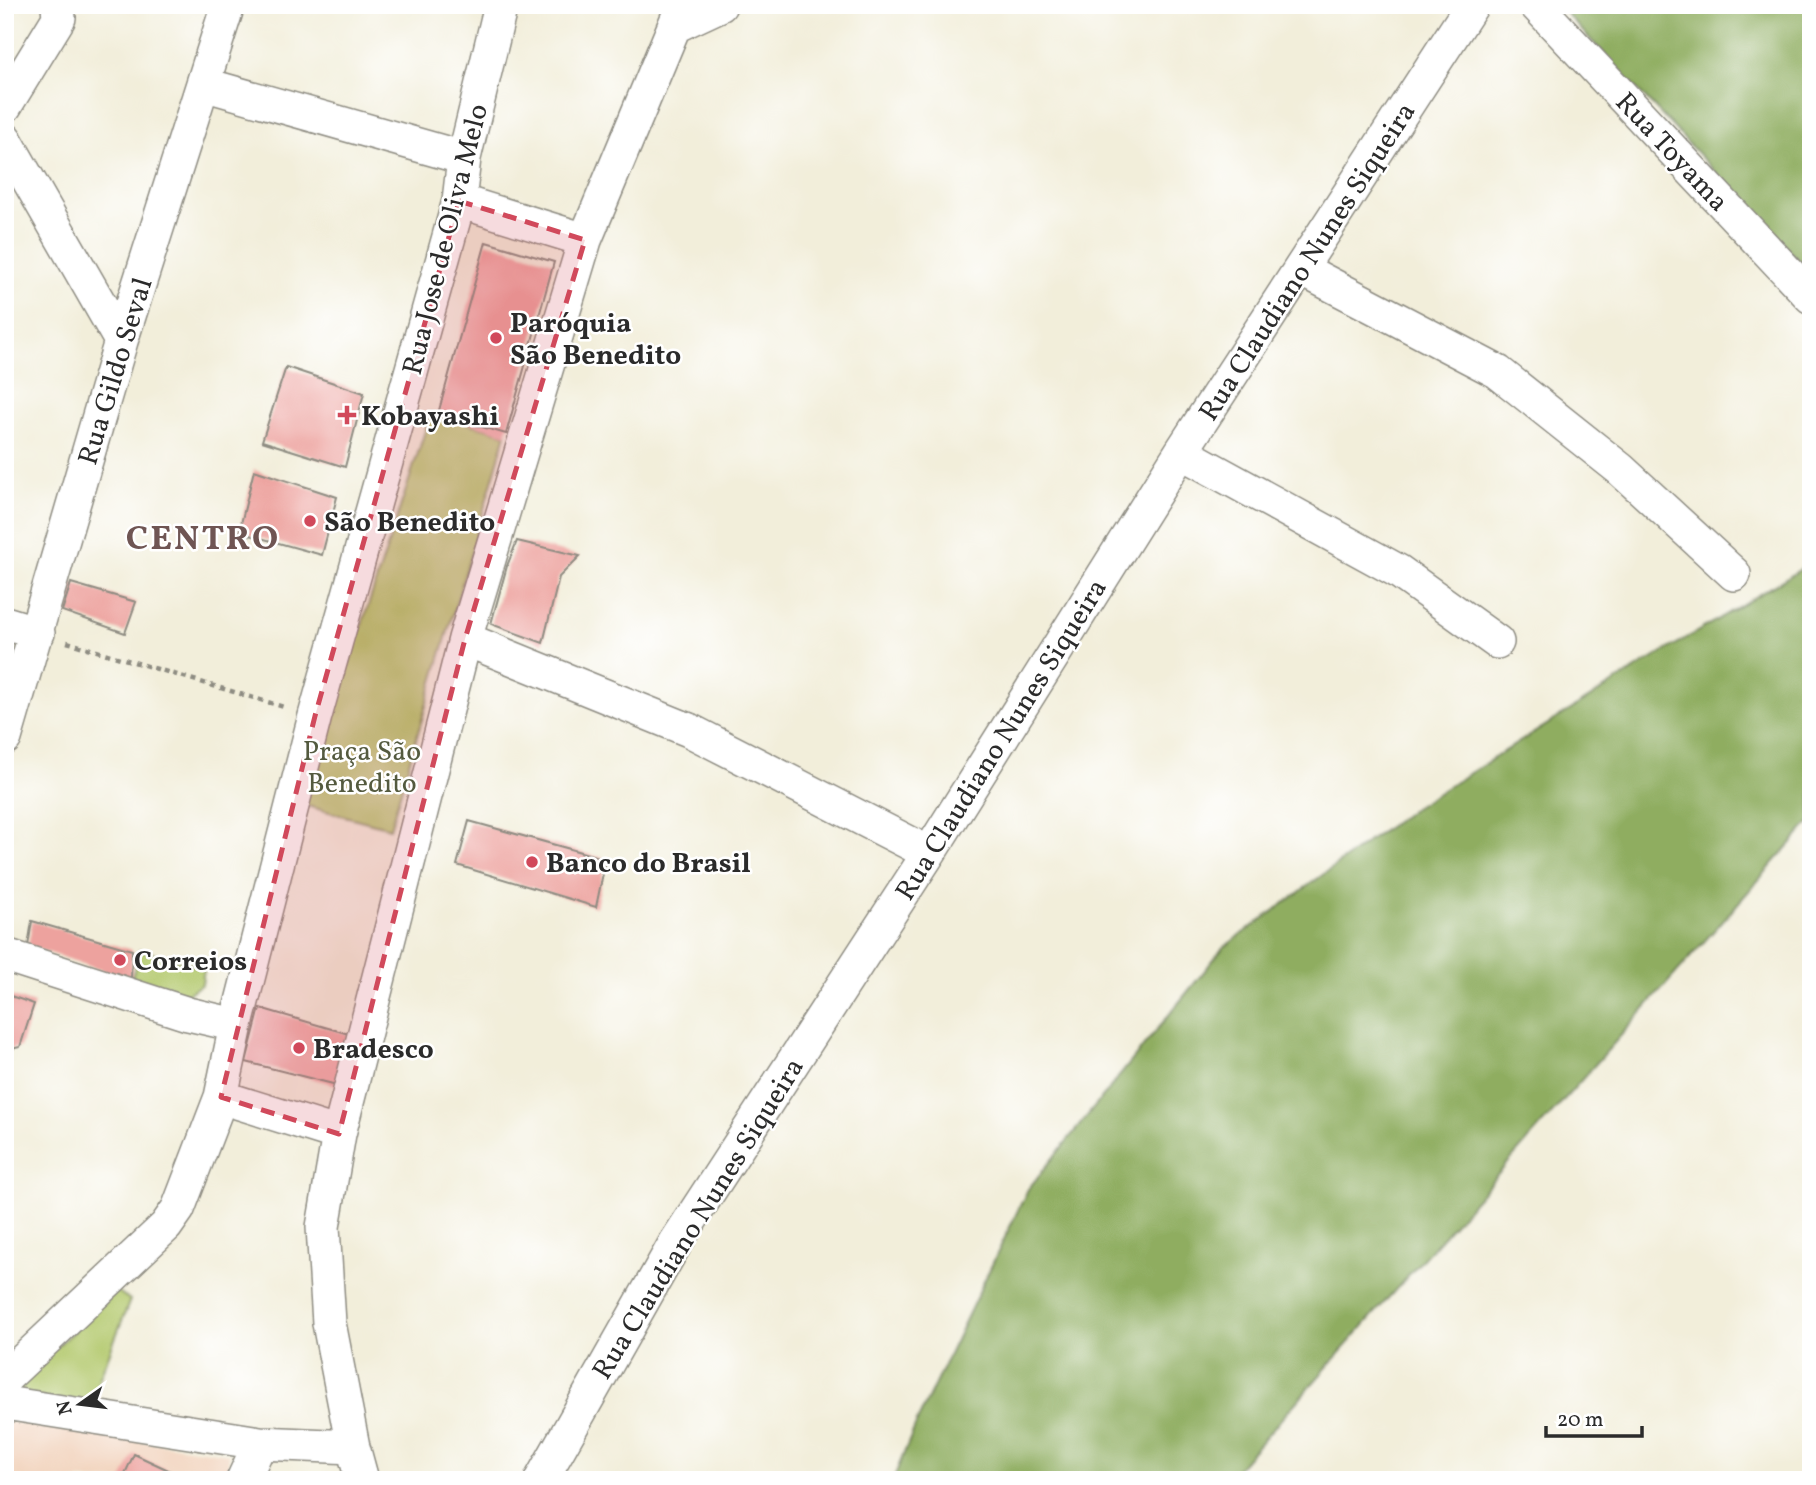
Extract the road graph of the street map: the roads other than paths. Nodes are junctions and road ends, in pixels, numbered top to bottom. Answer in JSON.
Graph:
{"nodes":[{"id":1,"x":58,"y":5,"type":"edge"},
{"id":2,"x":228,"y":5,"type":"edge"},
{"id":3,"x":501,"y":5,"type":"edge"},
{"id":4,"x":719,"y":5,"type":"edge"},
{"id":5,"x":1472,"y":5,"type":"edge"},
{"id":6,"x":1536,"y":5,"type":"edge"},
{"id":7,"x":679,"y":16,"type":"edge"},
{"id":8,"x":203,"y":84,"type":"junction"},
{"id":9,"x":5,"y":106,"type":"edge"},
{"id":10,"x":5,"y":139,"type":"edge"},
{"id":11,"x":464,"y":158,"type":"junction"},
{"id":12,"x":459,"y":201,"type":"junction"},
{"id":13,"x":586,"y":240,"type":"junction"},
{"id":14,"x":1301,"y":269,"type":"junction"},
{"id":15,"x":1811,"y":297,"type":"edge"},
{"id":16,"x":121,"y":341,"type":"junction"},
{"id":17,"x":1181,"y":452,"type":"junction"},
{"id":18,"x":1734,"y":574,"type":"dead end"},
{"id":19,"x":5,"y":623,"type":"edge"},
{"id":20,"x":38,"y":633,"type":"junction"},
{"id":21,"x":465,"y":639,"type":"junction"},
{"id":22,"x":1497,"y":642,"type":"dead end"},
{"id":23,"x":5,"y":738,"type":"edge"},
{"id":24,"x":929,"y":853,"type":"junction"},
{"id":25,"x":5,"y":955,"type":"edge"},
{"id":26,"x":236,"y":1026,"type":"junction"},
{"id":27,"x":221,"y":1097,"type":"junction"},
{"id":28,"x":339,"y":1134,"type":"junction"},
{"id":29,"x":5,"y":1378,"type":"edge"},
{"id":30,"x":5,"y":1403,"type":"edge"},
{"id":31,"x":260,"y":1443,"type":"junction"},
{"id":32,"x":353,"y":1447,"type":"junction"},
{"id":33,"x":243,"y":1480,"type":"edge"},
{"id":34,"x":362,"y":1480,"type":"edge"},
{"id":35,"x":541,"y":1480,"type":"edge"}],
"edges":[{"from":1,"to":9,"type":"street"},
{"from":2,"to":8,"type":"street","name":"Rua Gildo Seval"},
{"from":3,"to":11,"type":"street","name":"Rua Jose de Oliva Melo"},
{"from":4,"to":7,"type":"street"},
{"from":5,"to":14,"type":"street","name":"Rua Claudiano Nunes Siqueira"},
{"from":6,"to":15,"type":"street","name":"Rua Toyama"},
{"from":7,"to":13,"type":"street"},
{"from":8,"to":11,"type":"street"},
{"from":8,"to":16,"type":"street","name":"Rua Gildo Seval"},
{"from":10,"to":16,"type":"street"},
{"from":11,"to":12,"type":"street","name":"Rua Jose de Oliva Melo"},
{"from":12,"to":13,"type":"street"},
{"from":12,"to":26,"type":"street","name":"Rua Jose de Oliva Melo"},
{"from":13,"to":21,"type":"street"},
{"from":14,"to":17,"type":"street","name":"Rua Claudiano Nunes Siqueira"},
{"from":14,"to":18,"type":"street"},
{"from":16,"to":20,"type":"street","name":"Rua Gildo Seval"},
{"from":17,"to":22,"type":"street"},
{"from":17,"to":24,"type":"street","name":"Rua Claudiano Nunes Siqueira"},
{"from":19,"to":20,"type":"street"},
{"from":20,"to":23,"type":"street","name":"Rua Gildo Seval"},
{"from":21,"to":24,"type":"street"},
{"from":21,"to":28,"type":"street"},
{"from":24,"to":35,"type":"street","name":"Rua Claudiano Nunes Siqueira"},
{"from":25,"to":26,"type":"street"},
{"from":26,"to":27,"type":"street","name":"Rua Jose de Oliva Melo"},
{"from":27,"to":28,"type":"street"},
{"from":27,"to":29,"type":"street","name":"Rua Jose de Oliva Melo"},
{"from":28,"to":32,"type":"street"},
{"from":30,"to":31,"type":"street"},
{"from":31,"to":32,"type":"street"},
{"from":31,"to":33,"type":"street"},
{"from":32,"to":34,"type":"street"}]}
